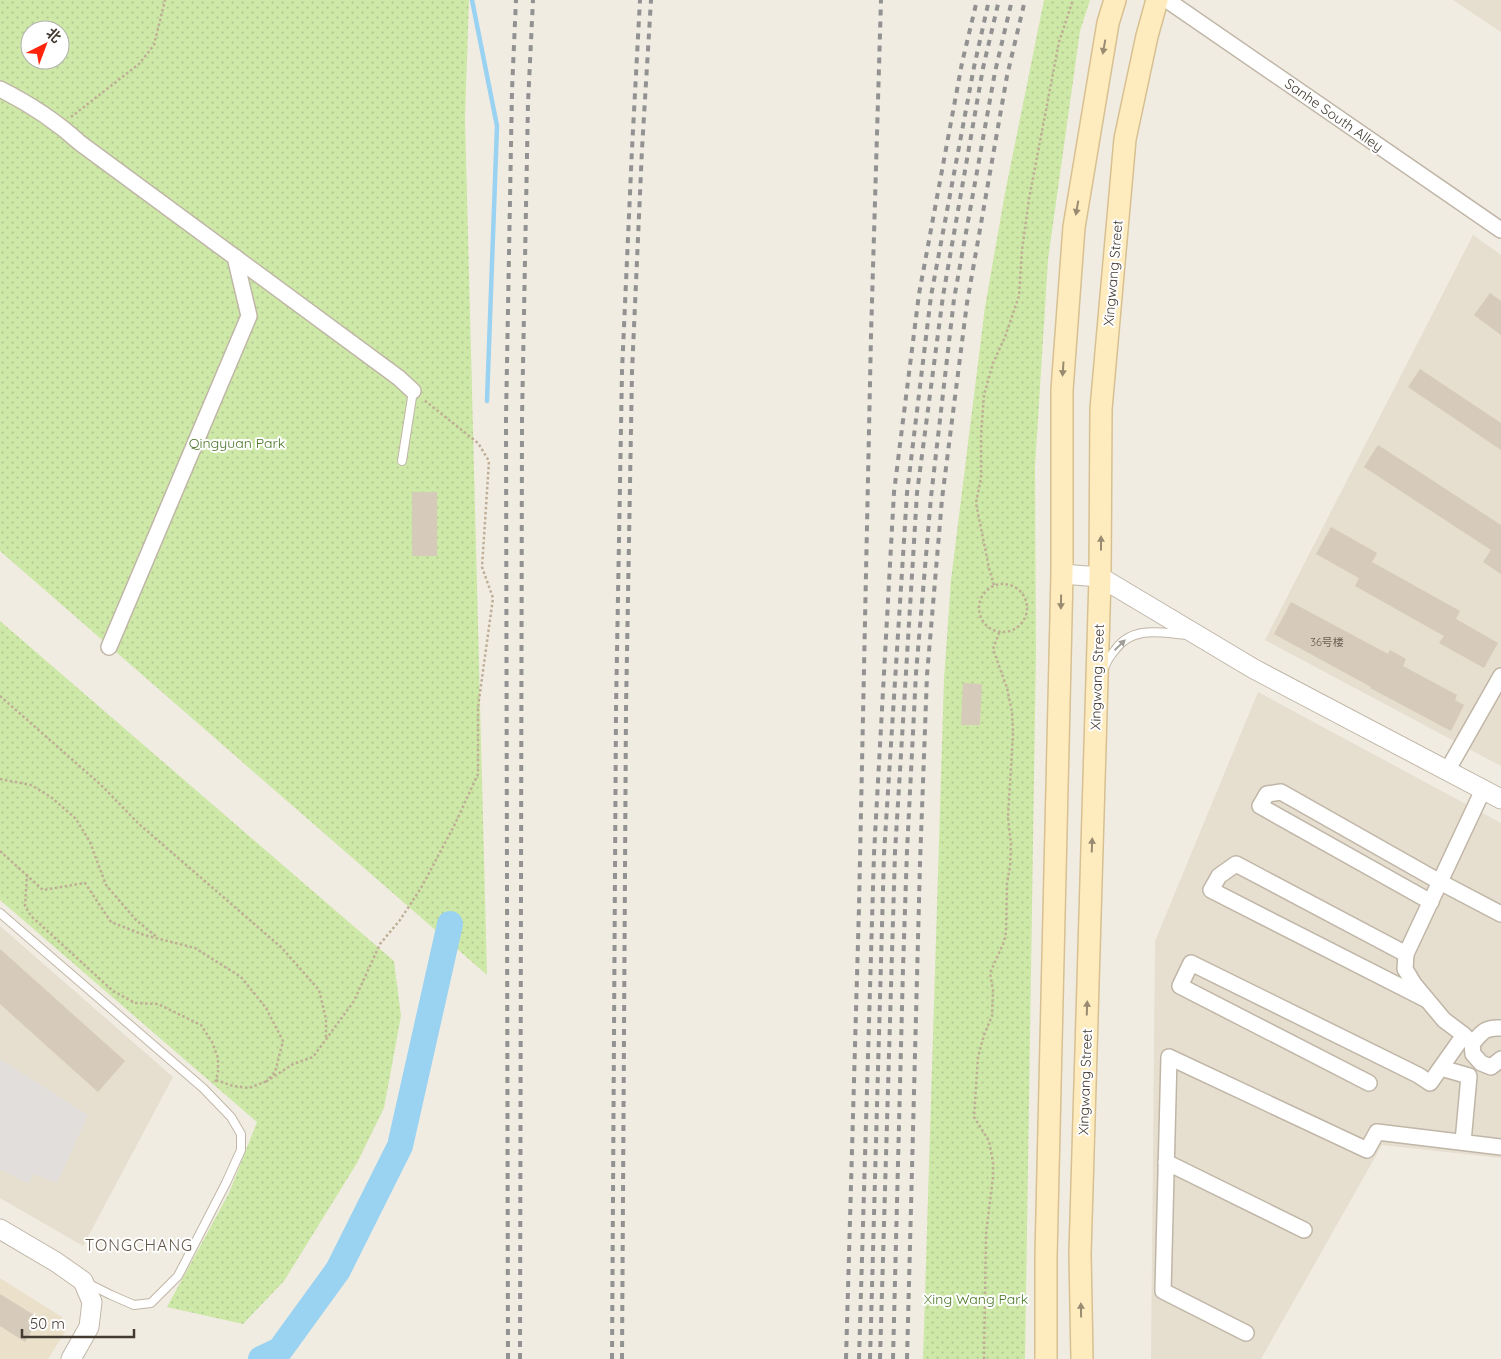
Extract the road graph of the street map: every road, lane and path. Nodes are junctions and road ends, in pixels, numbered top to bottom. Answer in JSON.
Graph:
{"nodes":[{"id":1,"x":165,"y":0,"type":"edge"},
{"id":2,"x":1072,"y":0,"type":"edge"},
{"id":3,"x":1115,"y":0,"type":"edge"},
{"id":4,"x":1157,"y":0,"type":"edge"},
{"id":5,"x":1167,"y":0,"type":"edge"},
{"id":6,"x":0,"y":89,"type":"edge"},
{"id":7,"x":60,"y":125,"type":"junction"},
{"id":8,"x":1501,"y":230,"type":"edge"},
{"id":9,"x":235,"y":257,"type":"junction"},
{"id":10,"x":413,"y":391,"type":"junction"},
{"id":11,"x":402,"y":461,"type":"dead end"},
{"id":12,"x":1062,"y":574,"type":"junction"},
{"id":13,"x":1100,"y":577,"type":"junction"},
{"id":14,"x":994,"y":585,"type":"junction"},
{"id":15,"x":999,"y":633,"type":"junction"},
{"id":16,"x":1198,"y":636,"type":"junction"},
{"id":17,"x":109,"y":647,"type":"dead end"},
{"id":18,"x":1501,"y":676,"type":"edge"},
{"id":19,"x":1097,"y":687,"type":"junction"},
{"id":20,"x":0,"y":696,"type":"edge"},
{"id":21,"x":1447,"y":771,"type":"junction"},
{"id":22,"x":0,"y":779,"type":"edge"},
{"id":23,"x":1484,"y":790,"type":"junction"},
{"id":24,"x":1501,"y":799,"type":"edge"},
{"id":25,"x":0,"y":851,"type":"edge"},
{"id":26,"x":26,"y":874,"type":"junction"},
{"id":27,"x":1440,"y":882,"type":"junction"},
{"id":28,"x":1431,"y":902,"type":"junction"},
{"id":29,"x":0,"y":913,"type":"edge"},
{"id":30,"x":1501,"y":914,"type":"edge"},
{"id":31,"x":159,"y":939,"type":"junction"},
{"id":32,"x":1406,"y":954,"type":"junction"},
{"id":33,"x":1427,"y":1000,"type":"junction"},
{"id":34,"x":1501,"y":1028,"type":"edge"},
{"id":35,"x":326,"y":1039,"type":"junction"},
{"id":36,"x":1468,"y":1040,"type":"junction"},
{"id":37,"x":1501,"y":1059,"type":"edge"},
{"id":38,"x":1442,"y":1068,"type":"junction"},
{"id":39,"x":216,"y":1080,"type":"junction"},
{"id":40,"x":267,"y":1081,"type":"junction"},
{"id":41,"x":1369,"y":1083,"type":"dead end"},
{"id":42,"x":209,"y":1094,"type":"junction"},
{"id":43,"x":1463,"y":1142,"type":"junction"},
{"id":44,"x":1501,"y":1147,"type":"edge"},
{"id":45,"x":1166,"y":1162,"type":"junction"},
{"id":46,"x":0,"y":1229,"type":"edge"},
{"id":47,"x":1304,"y":1230,"type":"dead end"},
{"id":48,"x":83,"y":1281,"type":"junction"},
{"id":49,"x":1246,"y":1333,"type":"dead end"},
{"id":50,"x":71,"y":1359,"type":"edge"},
{"id":51,"x":984,"y":1359,"type":"edge"},
{"id":52,"x":1046,"y":1359,"type":"edge"},
{"id":53,"x":1082,"y":1359,"type":"edge"}],
"edges":[{"from":1,"to":7,"type":"path"},
{"from":2,"to":14,"type":"path"},
{"from":3,"to":12,"type":"main road","one_way":true},
{"from":13,"to":4,"type":"main road","name":"Xingwang Street","one_way":true},
{"from":5,"to":8,"type":"street","name":"Sanhe South Alley"},
{"from":6,"to":7,"type":"street"},
{"from":7,"to":9,"type":"street"},
{"from":9,"to":10,"type":"street"},
{"from":9,"to":17,"type":"street"},
{"from":10,"to":11,"type":"lane"},
{"from":10,"to":35,"type":"path"},
{"from":12,"to":13,"type":"street"},
{"from":12,"to":52,"type":"main road","one_way":true},
{"from":13,"to":16,"type":"street"},
{"from":13,"to":19,"type":"main road","name":"Xingwang Street"},
{"from":14,"to":15,"type":"path"},
{"from":14,"to":15,"type":"path"},
{"from":15,"to":51,"type":"path"},
{"from":19,"to":16,"type":"lane","one_way":true},
{"from":16,"to":21,"type":"street"},
{"from":18,"to":21,"type":"street"},
{"from":53,"to":19,"type":"main road","name":"Xingwang Street","one_way":true},
{"from":20,"to":35,"type":"path"},
{"from":21,"to":23,"type":"street"},
{"from":22,"to":31,"type":"path"},
{"from":23,"to":24,"type":"street"},
{"from":23,"to":27,"type":"street"},
{"from":25,"to":26,"type":"path"},
{"from":26,"to":31,"type":"path"},
{"from":26,"to":39,"type":"path"},
{"from":27,"to":28,"type":"street"},
{"from":27,"to":28,"type":"street"},
{"from":27,"to":30,"type":"street"},
{"from":28,"to":32,"type":"street"},
{"from":29,"to":42,"type":"lane"},
{"from":31,"to":40,"type":"path"},
{"from":32,"to":33,"type":"street"},
{"from":32,"to":33,"type":"street"},
{"from":33,"to":36,"type":"street"},
{"from":34,"to":36,"type":"street"},
{"from":35,"to":40,"type":"path"},
{"from":36,"to":37,"type":"street"},
{"from":36,"to":38,"type":"street"},
{"from":38,"to":41,"type":"street"},
{"from":38,"to":43,"type":"street"},
{"from":39,"to":40,"type":"path"},
{"from":39,"to":42,"type":"path"},
{"from":42,"to":48,"type":"lane"},
{"from":43,"to":44,"type":"street"},
{"from":43,"to":45,"type":"street"},
{"from":45,"to":47,"type":"street"},
{"from":45,"to":49,"type":"street"},
{"from":46,"to":48,"type":"street"},
{"from":48,"to":50,"type":"street"}]}
